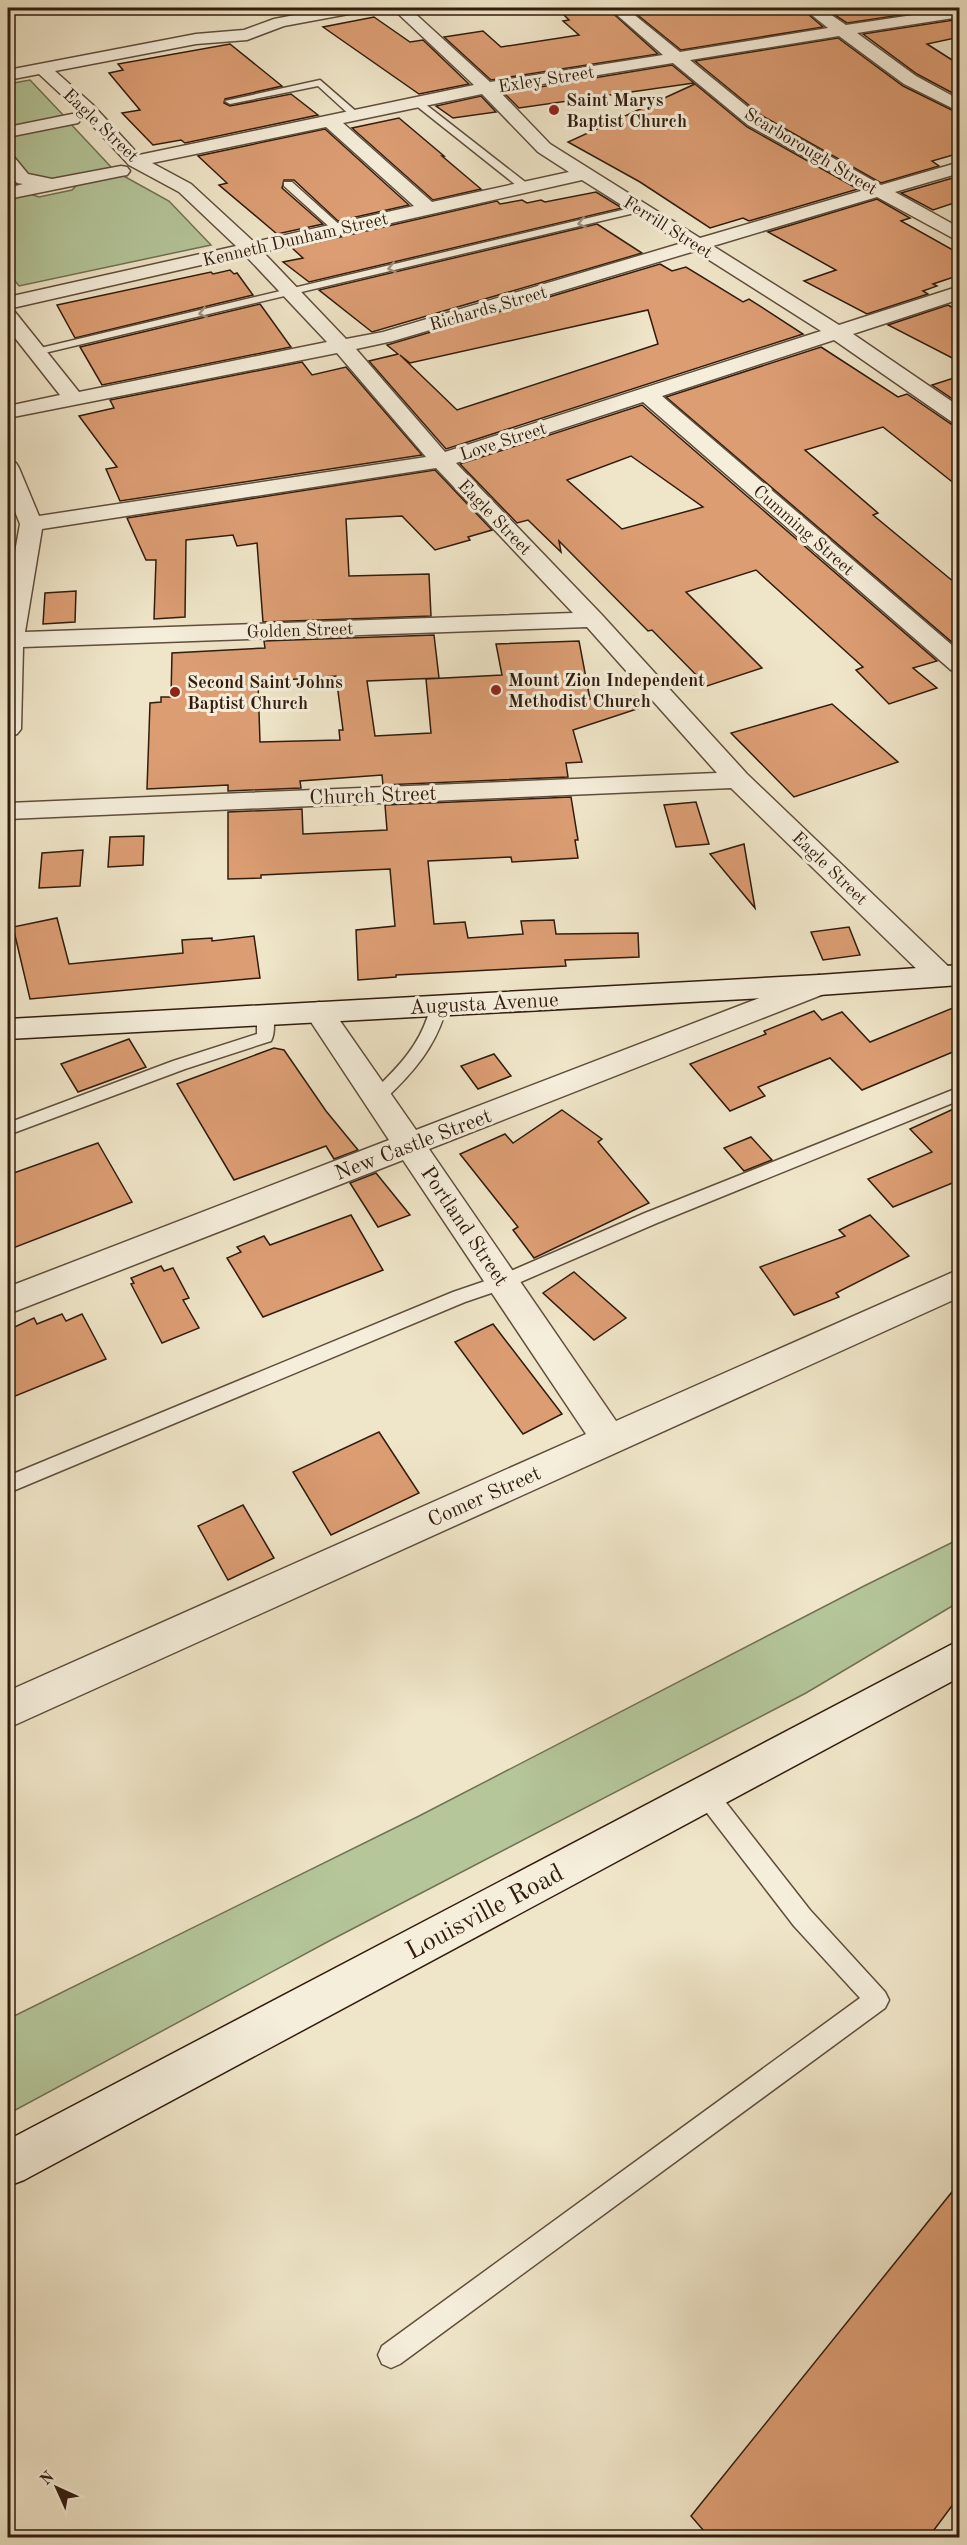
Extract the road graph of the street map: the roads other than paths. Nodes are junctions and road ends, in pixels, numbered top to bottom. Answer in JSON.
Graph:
{"nodes":[{"id":1,"x":14,"y":8,"type":"edge"},
{"id":2,"x":354,"y":8,"type":"edge"},
{"id":3,"x":400,"y":8,"type":"edge"},
{"id":4,"x":617,"y":8,"type":"edge"},
{"id":5,"x":811,"y":8,"type":"edge"},
{"id":6,"x":8,"y":9,"type":"edge"},
{"id":7,"x":960,"y":12,"type":"edge"},
{"id":8,"x":844,"y":31,"type":"junction"},
{"id":9,"x":678,"y":58,"type":"junction"},
{"id":10,"x":42,"y":68,"type":"junction"},
{"id":11,"x":8,"y":75,"type":"edge"},
{"id":12,"x":486,"y":88,"type":"junction"},
{"id":13,"x":230,"y":101,"type":"dead end"},
{"id":14,"x":417,"y":102,"type":"junction"},
{"id":15,"x":960,"y":107,"type":"edge"},
{"id":16,"x":355,"y":115,"type":"junction"},
{"id":17,"x":72,"y":119,"type":"dead end"},
{"id":18,"x":329,"y":120,"type":"junction"},
{"id":19,"x":8,"y":132,"type":"edge"},
{"id":20,"x":8,"y":161,"type":"edge"},
{"id":21,"x":128,"y":166,"type":"junction"},
{"id":22,"x":960,"y":167,"type":"edge"},
{"id":23,"x":583,"y":174,"type":"junction"},
{"id":24,"x":288,"y":184,"type":"dead end"},
{"id":25,"x":525,"y":187,"type":"junction"},
{"id":26,"x":15,"y":188,"type":"edge"},
{"id":27,"x":881,"y":192,"type":"junction"},
{"id":28,"x":428,"y":209,"type":"junction"},
{"id":29,"x":639,"y":209,"type":"junction"},
{"id":30,"x":338,"y":229,"type":"junction"},
{"id":31,"x":960,"y":236,"type":"edge"},
{"id":32,"x":697,"y":246,"type":"junction"},
{"id":33,"x":250,"y":249,"type":"junction"},
{"id":34,"x":289,"y":292,"type":"junction"},
{"id":35,"x":960,"y":292,"type":"edge"},
{"id":36,"x":8,"y":303,"type":"edge"},
{"id":37,"x":8,"y":316,"type":"edge"},
{"id":38,"x":837,"y":332,"type":"junction"},
{"id":39,"x":343,"y":347,"type":"junction"},
{"id":40,"x":36,"y":352,"type":"junction"},
{"id":41,"x":648,"y":395,"type":"junction"},
{"id":42,"x":74,"y":399,"type":"junction"},
{"id":43,"x":8,"y":412,"type":"edge"},
{"id":44,"x":960,"y":417,"type":"edge"},
{"id":45,"x":441,"y":461,"type":"junction"},
{"id":46,"x":8,"y":468,"type":"edge"},
{"id":47,"x":30,"y":524,"type":"junction"},
{"id":48,"x":593,"y":620,"type":"junction"},
{"id":49,"x":9,"y":640,"type":"edge"},
{"id":50,"x":960,"y":666,"type":"edge"},
{"id":51,"x":8,"y":729,"type":"edge"},
{"id":52,"x":738,"y":780,"type":"junction"},
{"id":53,"x":8,"y":811,"type":"edge"},
{"id":54,"x":950,"y":975,"type":"edge"},
{"id":55,"x":819,"y":985,"type":"junction"},
{"id":56,"x":439,"y":1005,"type":"junction"},
{"id":57,"x":319,"y":1012,"type":"junction"},
{"id":58,"x":265,"y":1015,"type":"junction"},
{"id":59,"x":8,"y":1029,"type":"edge"},
{"id":60,"x":960,"y":1093,"type":"edge"},
{"id":61,"x":377,"y":1097,"type":"junction"},
{"id":62,"x":8,"y":1129,"type":"edge"},
{"id":63,"x":410,"y":1145,"type":"junction"},
{"id":64,"x":503,"y":1282,"type":"junction"},
{"id":65,"x":960,"y":1282,"type":"edge"},
{"id":66,"x":8,"y":1301,"type":"edge"},
{"id":67,"x":610,"y":1440,"type":"junction"},
{"id":68,"x":8,"y":1485,"type":"edge"},
{"id":69,"x":960,"y":1657,"type":"edge"},
{"id":70,"x":8,"y":1710,"type":"edge"},
{"id":71,"x":705,"y":1793,"type":"junction"},
{"id":72,"x":8,"y":2164,"type":"edge"},
{"id":73,"x":391,"y":2355,"type":"dead end"}],
"edges":[{"from":1,"to":6,"type":"main road"},
{"from":2,"to":10,"type":"street"},
{"from":3,"to":12,"type":"street","name":"Ferrill Street"},
{"from":4,"to":9,"type":"street","name":"Scarborough Street"},
{"from":5,"to":8,"type":"street"},
{"from":7,"to":8,"type":"street","name":"Exley Street"},
{"from":8,"to":9,"type":"street","name":"Exley Street"},
{"from":8,"to":15,"type":"street"},
{"from":9,"to":12,"type":"street","name":"Exley Street"},
{"from":9,"to":27,"type":"street","name":"Scarborough Street"},
{"from":10,"to":11,"type":"street"},
{"from":10,"to":21,"type":"street","name":"Eagle Street"},
{"from":12,"to":14,"type":"street","name":"Exley Street"},
{"from":12,"to":23,"type":"street","name":"Ferrill Street"},
{"from":13,"to":16,"type":"lane"},
{"from":14,"to":16,"type":"street","name":"Exley Street"},
{"from":14,"to":25,"type":"lane"},
{"from":16,"to":18,"type":"street","name":"Exley Street"},
{"from":17,"to":19,"type":"street"},
{"from":18,"to":21,"type":"street","name":"Exley Street"},
{"from":18,"to":28,"type":"street"},
{"from":20,"to":26,"type":"street"},
{"from":21,"to":26,"type":"street","name":"Exley Street"},
{"from":21,"to":33,"type":"street","name":"Eagle Street"},
{"from":22,"to":27,"type":"street","name":"Richards Street"},
{"from":23,"to":25,"type":"street","name":"Kenneth Dunham Street"},
{"from":23,"to":29,"type":"street","name":"Ferrill Street"},
{"from":24,"to":30,"type":"lane"},
{"from":25,"to":28,"type":"street","name":"Kenneth Dunham Street"},
{"from":27,"to":31,"type":"street","name":"Scarborough Street"},
{"from":27,"to":32,"type":"street","name":"Richards Street"},
{"from":28,"to":30,"type":"street","name":"Kenneth Dunham Street"},
{"from":29,"to":32,"type":"street","name":"Ferrill Street"},
{"from":29,"to":34,"type":"lane","one_way":true},
{"from":30,"to":33,"type":"street","name":"Kenneth Dunham Street"},
{"from":32,"to":38,"type":"street","name":"Ferrill Street"},
{"from":32,"to":39,"type":"street","name":"Richards Street"},
{"from":33,"to":34,"type":"street","name":"Eagle Street"},
{"from":33,"to":36,"type":"street","name":"Kenneth Dunham Street"},
{"from":34,"to":39,"type":"street","name":"Eagle Street"},
{"from":34,"to":40,"type":"lane","one_way":true},
{"from":35,"to":38,"type":"street","name":"Love Street"},
{"from":37,"to":40,"type":"street"},
{"from":38,"to":41,"type":"street","name":"Love Street"},
{"from":38,"to":44,"type":"street","name":"Ferrill Street"},
{"from":39,"to":42,"type":"street","name":"Richards Street"},
{"from":39,"to":45,"type":"street","name":"Eagle Street"},
{"from":40,"to":42,"type":"street"},
{"from":41,"to":45,"type":"street","name":"Love Street"},
{"from":41,"to":50,"type":"street","name":"Cumming Street"},
{"from":42,"to":43,"type":"street","name":"Richards Street"},
{"from":45,"to":47,"type":"street","name":"Love Street"},
{"from":45,"to":48,"type":"street","name":"Eagle Street"},
{"from":46,"to":47,"type":"street"},
{"from":47,"to":49,"type":"street"},
{"from":48,"to":49,"type":"street","name":"Golden Street"},
{"from":48,"to":52,"type":"street","name":"Eagle Street"},
{"from":49,"to":51,"type":"street"},
{"from":52,"to":53,"type":"street","name":"Church Street"},
{"from":52,"to":54,"type":"street","name":"Eagle Street"},
{"from":54,"to":55,"type":"street","name":"Augusta Avenue"},
{"from":55,"to":56,"type":"street","name":"Augusta Avenue"},
{"from":55,"to":63,"type":"street","name":"New Castle Street"},
{"from":56,"to":57,"type":"street","name":"Augusta Avenue"},
{"from":56,"to":61,"type":"lane"},
{"from":57,"to":58,"type":"street","name":"Augusta Avenue"},
{"from":57,"to":61,"type":"street","name":"Portland Street"},
{"from":58,"to":59,"type":"street","name":"Augusta Avenue"},
{"from":58,"to":62,"type":"lane"},
{"from":60,"to":64,"type":"lane"},
{"from":61,"to":63,"type":"street","name":"Portland Street"},
{"from":63,"to":64,"type":"street","name":"Portland Street"},
{"from":63,"to":66,"type":"street","name":"New Castle Street"},
{"from":64,"to":67,"type":"street","name":"Portland Street"},
{"from":64,"to":68,"type":"lane"},
{"from":65,"to":67,"type":"street","name":"Comer Street"},
{"from":67,"to":70,"type":"street","name":"Comer Street"},
{"from":69,"to":71,"type":"street","name":"Louisville Road"},
{"from":71,"to":72,"type":"street","name":"Louisville Road"},
{"from":71,"to":73,"type":"lane"}]}
